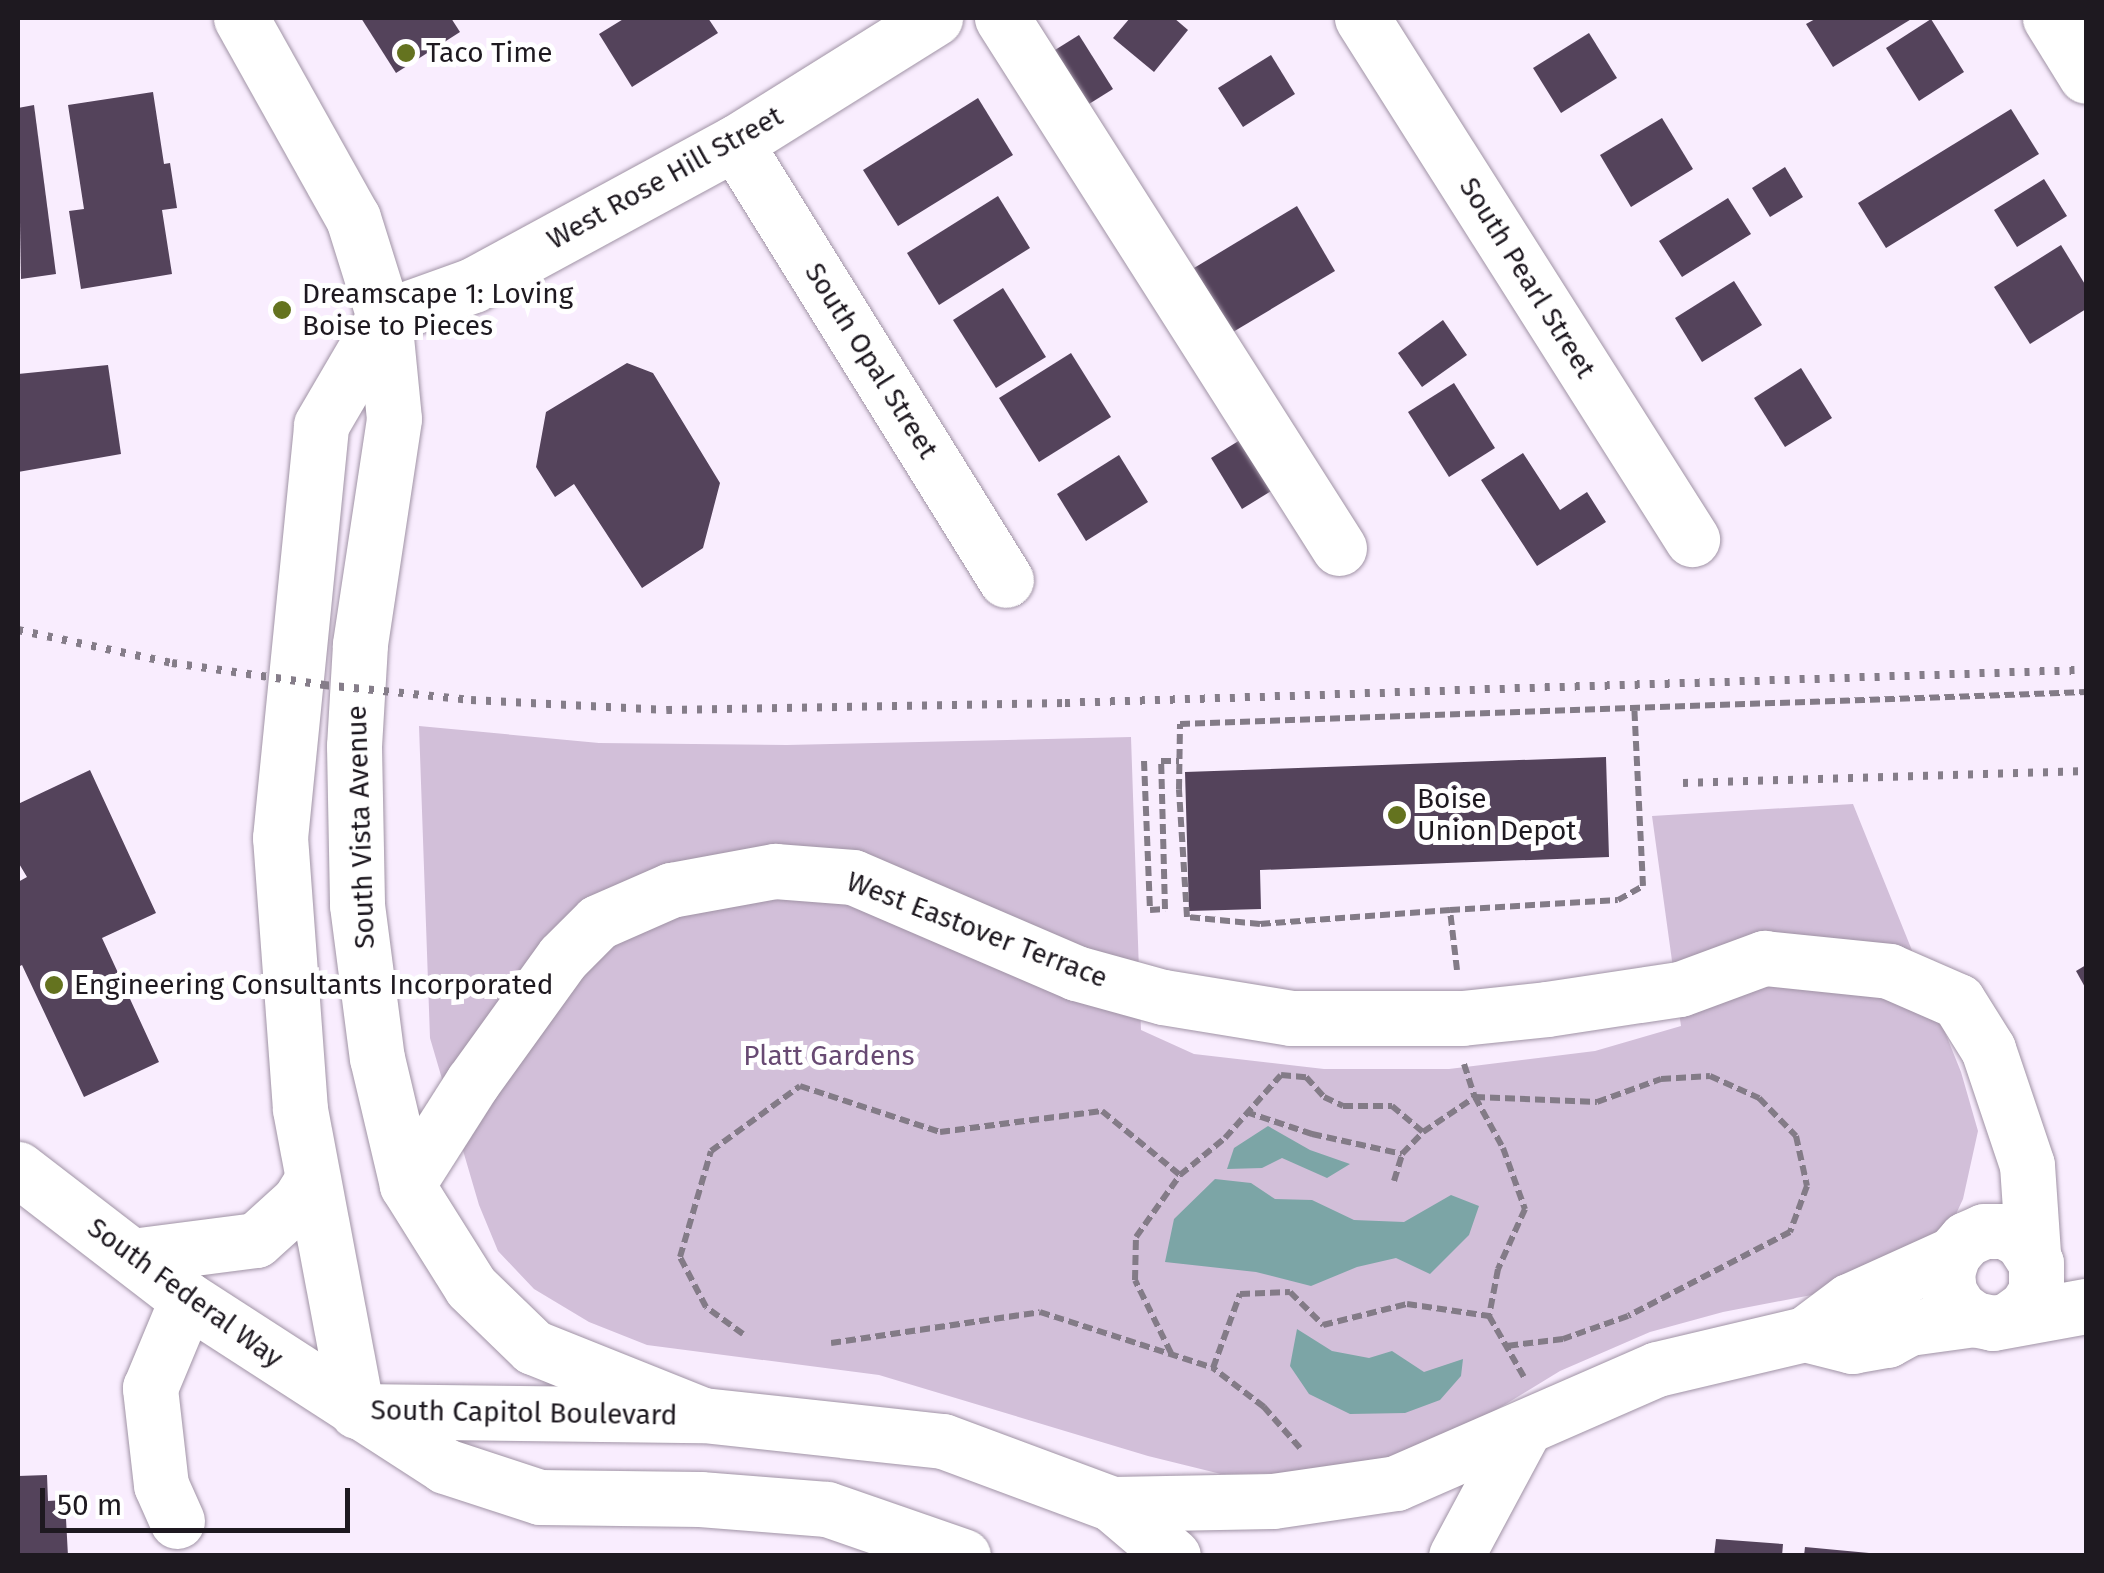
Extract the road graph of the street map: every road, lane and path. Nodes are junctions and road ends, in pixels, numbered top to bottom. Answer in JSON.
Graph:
{"nodes":[{"id":1,"x":242,"y":18,"type":"edge"},
{"id":2,"x":936,"y":18,"type":"edge"},
{"id":3,"x":1002,"y":18,"type":"edge"},
{"id":4,"x":1362,"y":18,"type":"edge"},
{"id":5,"x":2050,"y":18,"type":"edge"},
{"id":6,"x":2086,"y":76,"type":"edge"},
{"id":7,"x":735,"y":142,"type":"junction"},
{"id":8,"x":384,"y":318,"type":"junction"},
{"id":9,"x":1692,"y":539,"type":"dead end"},
{"id":10,"x":1340,"y":548,"type":"dead end"},
{"id":11,"x":1006,"y":580,"type":"dead end"},
{"id":12,"x":2086,"y":692,"type":"edge"},
{"id":13,"x":1634,"y":706,"type":"junction"},
{"id":14,"x":1144,"y":761,"type":"dead end"},
{"id":15,"x":1179,"y":761,"type":"junction"},
{"id":16,"x":1450,"y":910,"type":"junction"},
{"id":17,"x":1459,"y":994,"type":"junction"},
{"id":18,"x":1475,"y":1097,"type":"junction"},
{"id":19,"x":1246,"y":1112,"type":"junction"},
{"id":20,"x":2014,"y":1123,"type":"junction"},
{"id":21,"x":1422,"y":1132,"type":"junction"},
{"id":22,"x":1402,"y":1154,"type":"junction"},
{"id":23,"x":18,"y":1168,"type":"edge"},
{"id":24,"x":1180,"y":1175,"type":"junction"},
{"id":25,"x":312,"y":1180,"type":"junction"},
{"id":26,"x":1394,"y":1181,"type":"dead end"},
{"id":27,"x":407,"y":1185,"type":"junction"},
{"id":28,"x":1959,"y":1246,"type":"junction"},
{"id":29,"x":132,"y":1256,"type":"junction"},
{"id":30,"x":2035,"y":1258,"type":"junction"},
{"id":31,"x":187,"y":1299,"type":"junction"},
{"id":32,"x":2086,"y":1302,"type":"edge"},
{"id":33,"x":1489,"y":1316,"type":"junction"},
{"id":34,"x":1993,"y":1319,"type":"junction"},
{"id":35,"x":743,"y":1334,"type":"dead end"},
{"id":36,"x":1805,"y":1334,"type":"junction"},
{"id":37,"x":831,"y":1344,"type":"dead end"},
{"id":38,"x":1506,"y":1346,"type":"junction"},
{"id":39,"x":1171,"y":1354,"type":"junction"},
{"id":40,"x":1213,"y":1368,"type":"junction"},
{"id":41,"x":1526,"y":1408,"type":"junction"},
{"id":42,"x":357,"y":1411,"type":"junction"},
{"id":43,"x":703,"y":1415,"type":"junction"},
{"id":44,"x":1300,"y":1448,"type":"dead end"},
{"id":45,"x":1112,"y":1504,"type":"junction"},
{"id":46,"x":177,"y":1521,"type":"dead end"},
{"id":47,"x":963,"y":1556,"type":"edge"},
{"id":48,"x":1172,"y":1556,"type":"edge"},
{"id":49,"x":1456,"y":1556,"type":"edge"}],
"edges":[{"from":1,"to":8,"type":"street","name":"South Vista Avenue"},
{"from":2,"to":7,"type":"street","name":"West Rose Hill Street"},
{"from":3,"to":10,"type":"street"},
{"from":4,"to":9,"type":"street","name":"South Pearl Street"},
{"from":5,"to":6,"type":"street"},
{"from":7,"to":8,"type":"street","name":"West Rose Hill Street"},
{"from":7,"to":11,"type":"street","name":"South Opal Street"},
{"from":8,"to":25,"type":"street"},
{"from":8,"to":27,"type":"street","name":"South Vista Avenue"},
{"from":12,"to":13,"type":"path"},
{"from":13,"to":15,"type":"path"},
{"from":13,"to":16,"type":"path"},
{"from":14,"to":15,"type":"path"},
{"from":15,"to":16,"type":"path"},
{"from":16,"to":17,"type":"path"},
{"from":17,"to":18,"type":"path"},
{"from":17,"to":20,"type":"street","name":"West Eastover Terrace"},
{"from":17,"to":27,"type":"street","name":"West Eastover Terrace"},
{"from":18,"to":21,"type":"path"},
{"from":18,"to":33,"type":"path"},
{"from":18,"to":38,"type":"path"},
{"from":19,"to":21,"type":"path"},
{"from":19,"to":22,"type":"path"},
{"from":19,"to":24,"type":"path"},
{"from":20,"to":28,"type":"street"},
{"from":20,"to":30,"type":"street","name":"West Eastover Terrace"},
{"from":21,"to":22,"type":"path"},
{"from":22,"to":26,"type":"path"},
{"from":23,"to":29,"type":"street","name":"South Federal Way"},
{"from":24,"to":35,"type":"path"},
{"from":24,"to":39,"type":"path"},
{"from":25,"to":29,"type":"street"},
{"from":25,"to":42,"type":"street"},
{"from":27,"to":43,"type":"street","name":"South Vista Avenue"},
{"from":28,"to":30,"type":"street"},
{"from":28,"to":34,"type":"street"},
{"from":28,"to":36,"type":"street"},
{"from":29,"to":31,"type":"street","name":"South Federal Way"},
{"from":30,"to":32,"type":"street"},
{"from":30,"to":34,"type":"street"},
{"from":31,"to":42,"type":"street","name":"South Federal Way"},
{"from":31,"to":46,"type":"street"},
{"from":32,"to":34,"type":"street"},
{"from":33,"to":38,"type":"path"},
{"from":33,"to":40,"type":"path"},
{"from":34,"to":36,"type":"street"},
{"from":36,"to":41,"type":"street"},
{"from":37,"to":39,"type":"path"},
{"from":38,"to":41,"type":"path"},
{"from":39,"to":40,"type":"path"},
{"from":40,"to":44,"type":"path"},
{"from":41,"to":45,"type":"street"},
{"from":41,"to":49,"type":"street"},
{"from":42,"to":43,"type":"street","name":"South Capitol Boulevard"},
{"from":42,"to":47,"type":"street","name":"South Capitol Boulevard"},
{"from":43,"to":45,"type":"street","name":"South Capitol Boulevard"},
{"from":45,"to":48,"type":"street","name":"South Capitol Boulevard"}]}
